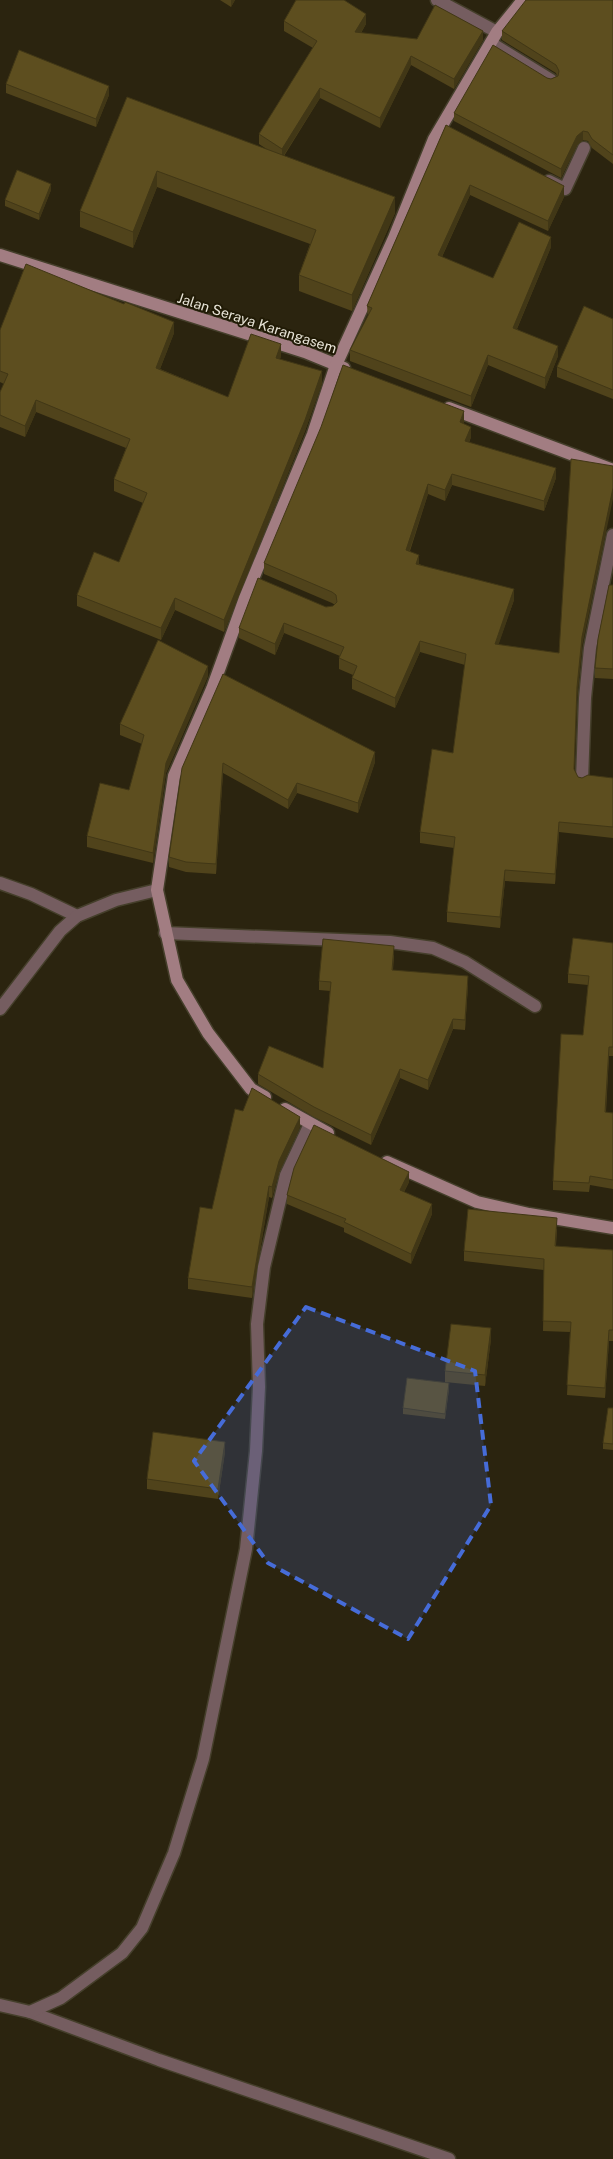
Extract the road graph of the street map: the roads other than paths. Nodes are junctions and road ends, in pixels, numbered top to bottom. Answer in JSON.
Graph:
{"nodes":[{"id":1,"x":437,"y":0,"type":"edge"},
{"id":2,"x":523,"y":0,"type":"edge"},
{"id":3,"x":494,"y":37,"type":"junction"},
{"id":4,"x":551,"y":80,"type":"edge"},
{"id":5,"x":584,"y":148,"type":"dead end"},
{"id":6,"x":539,"y":175,"type":"edge"},
{"id":7,"x":0,"y":255,"type":"edge"},
{"id":8,"x":336,"y":365,"type":"junction"},
{"id":9,"x":355,"y":372,"type":"edge"},
{"id":10,"x":438,"y":404,"type":"edge"},
{"id":11,"x":613,"y":470,"type":"edge"},
{"id":12,"x":613,"y":535,"type":"edge"},
{"id":13,"x":582,"y":780,"type":"edge"},
{"id":14,"x":0,"y":882,"type":"edge"},
{"id":15,"x":157,"y":890,"type":"junction"},
{"id":16,"x":77,"y":916,"type":"junction"},
{"id":17,"x":166,"y":933,"type":"junction"},
{"id":18,"x":535,"y":1006,"type":"dead end"},
{"id":19,"x":0,"y":1009,"type":"edge"},
{"id":20,"x":310,"y":1124,"type":"junction"},
{"id":21,"x":336,"y":1137,"type":"edge"},
{"id":22,"x":380,"y":1158,"type":"edge"},
{"id":23,"x":613,"y":1228,"type":"edge"},
{"id":24,"x":0,"y":2005,"type":"edge"},
{"id":25,"x":30,"y":2012,"type":"junction"},
{"id":26,"x":449,"y":2159,"type":"edge"}],
"edges":[{"from":1,"to":3,"type":"street"},
{"from":2,"to":3,"type":"street"},
{"from":3,"to":4,"type":"street"},
{"from":3,"to":8,"type":"street"},
{"from":5,"to":6,"type":"street"},
{"from":7,"to":8,"type":"street","name":"Jalan Seraya Karangasem"},
{"from":8,"to":9,"type":"street","name":"Jalan Seraya Karangasem"},
{"from":8,"to":15,"type":"street"},
{"from":10,"to":11,"type":"street"},
{"from":12,"to":13,"type":"street"},
{"from":14,"to":16,"type":"street"},
{"from":15,"to":16,"type":"street"},
{"from":15,"to":17,"type":"street"},
{"from":16,"to":19,"type":"street"},
{"from":17,"to":18,"type":"street"},
{"from":17,"to":20,"type":"street"},
{"from":20,"to":21,"type":"street"},
{"from":20,"to":25,"type":"street"},
{"from":22,"to":23,"type":"street"},
{"from":24,"to":25,"type":"street"},
{"from":25,"to":26,"type":"street"}]}
